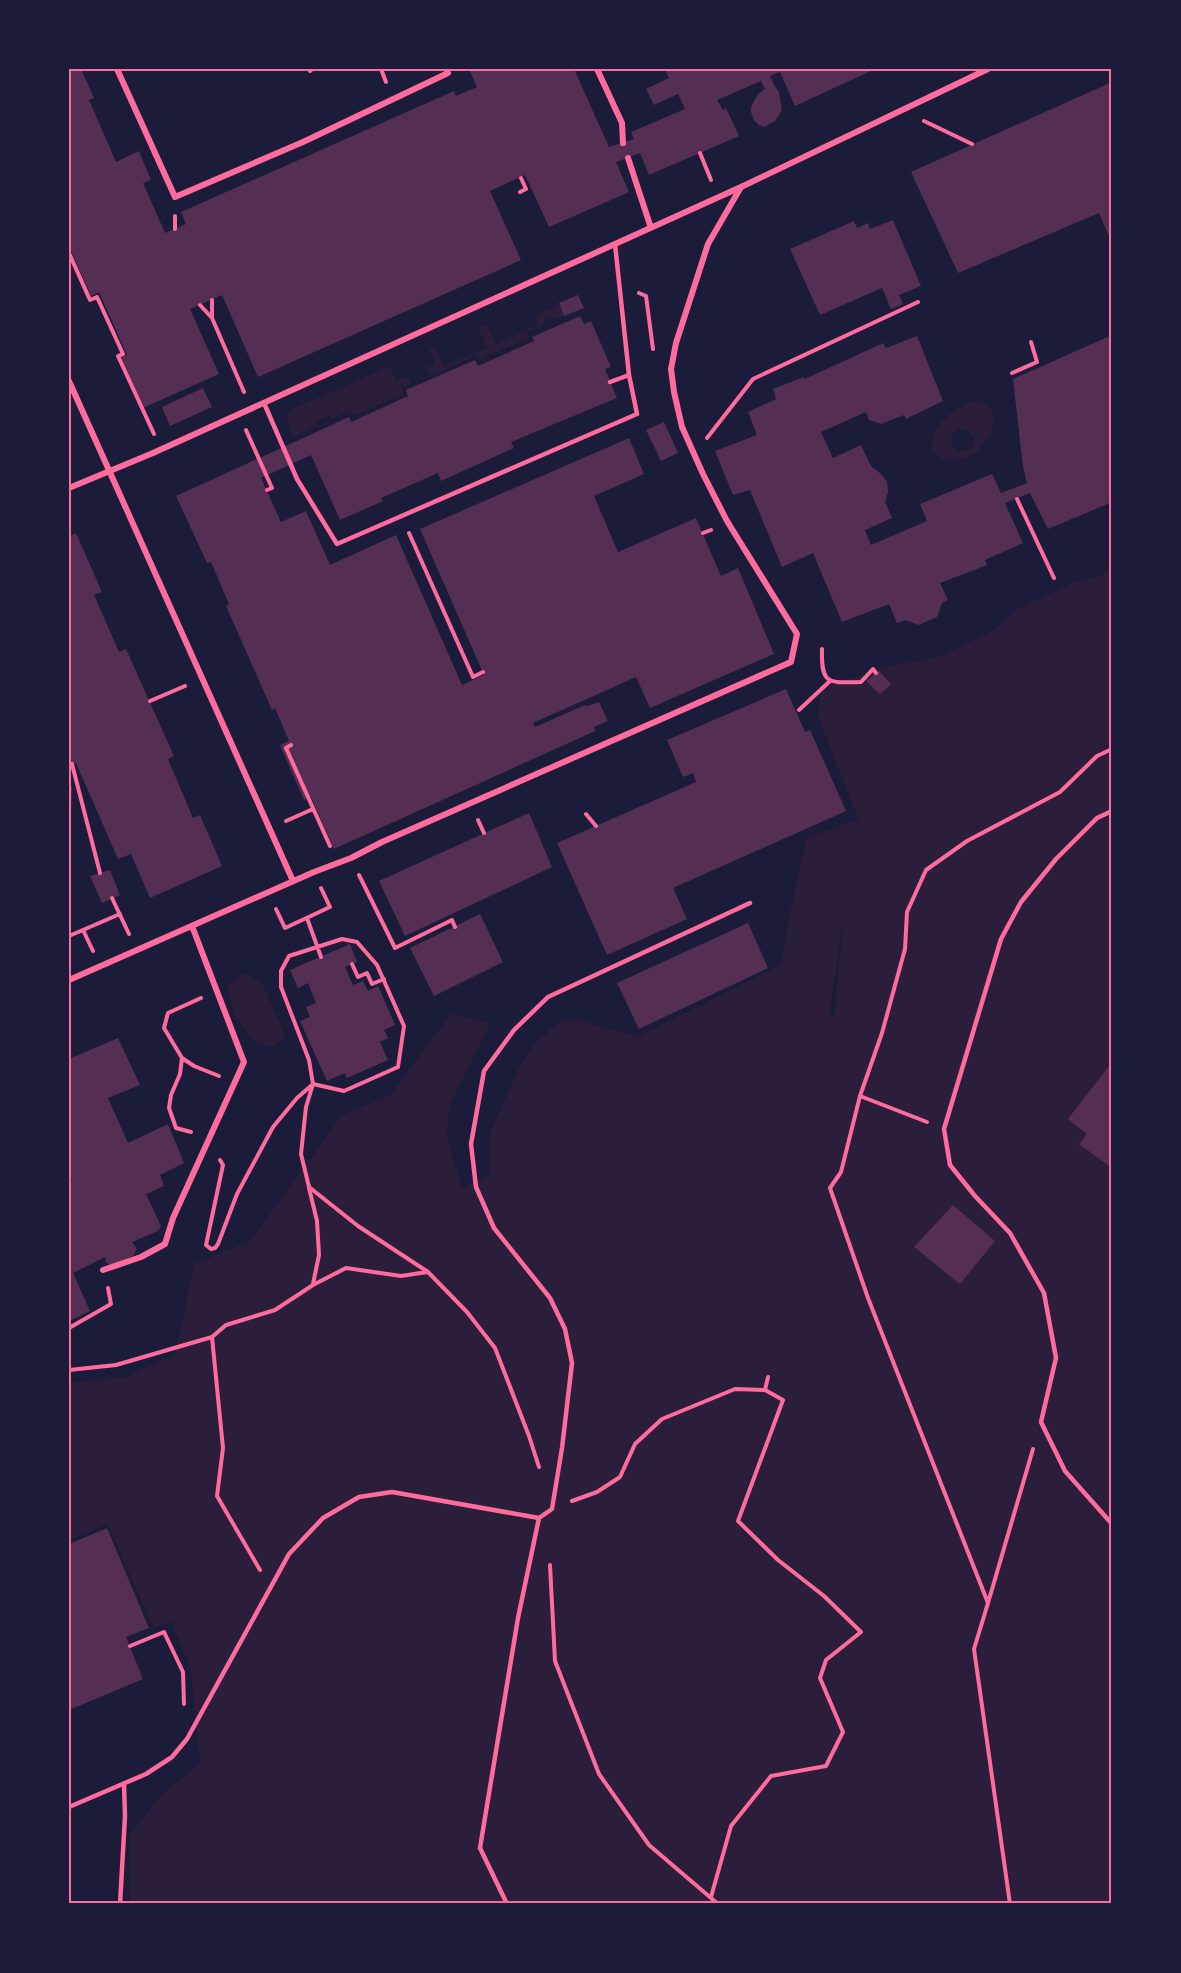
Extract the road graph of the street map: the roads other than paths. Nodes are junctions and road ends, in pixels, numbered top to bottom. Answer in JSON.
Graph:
{"nodes":[{"id":1,"x":117,"y":69,"type":"edge"},
{"id":2,"x":446,"y":69,"type":"edge"},
{"id":3,"x":597,"y":69,"type":"edge"},
{"id":4,"x":988,"y":69,"type":"edge"},
{"id":5,"x":623,"y":143,"type":"dead end"},
{"id":6,"x":628,"y":158,"type":"dead end"},
{"id":7,"x":741,"y":187,"type":"junction"},
{"id":8,"x":651,"y":228,"type":"junction"},
{"id":9,"x":615,"y":244,"type":"junction"},
{"id":10,"x":629,"y":375,"type":"junction"},
{"id":11,"x":69,"y":381,"type":"edge"},
{"id":12,"x":610,"y":381,"type":"dead end"},
{"id":13,"x":264,"y":403,"type":"junction"},
{"id":14,"x":110,"y":471,"type":"junction"},
{"id":15,"x":69,"y":488,"type":"edge"},
{"id":16,"x":1112,"y":811,"type":"edge"},
{"id":17,"x":293,"y":881,"type":"junction"},
{"id":18,"x":750,"y":903,"type":"dead end"},
{"id":19,"x":192,"y":926,"type":"junction"},
{"id":20,"x":69,"y":980,"type":"edge"},
{"id":21,"x":103,"y":1270,"type":"road end"},
{"id":22,"x":539,"y":1518,"type":"junction"},
{"id":23,"x":1112,"y":1524,"type":"edge"},
{"id":24,"x":124,"y":1784,"type":"junction"},
{"id":25,"x":69,"y":1807,"type":"edge"},
{"id":26,"x":120,"y":1904,"type":"edge"},
{"id":27,"x":507,"y":1904,"type":"edge"}],
"edges":[{"from":1,"to":2,"type":"street"},
{"from":3,"to":5,"type":"street"},
{"from":4,"to":7,"type":"street"},
{"from":6,"to":8,"type":"street"},
{"from":7,"to":8,"type":"street"},
{"from":7,"to":17,"type":"street"},
{"from":8,"to":9,"type":"street"},
{"from":9,"to":10,"type":"lane"},
{"from":9,"to":13,"type":"street"},
{"from":10,"to":12,"type":"lane"},
{"from":10,"to":13,"type":"lane"},
{"from":11,"to":14,"type":"street"},
{"from":13,"to":14,"type":"street"},
{"from":14,"to":15,"type":"street"},
{"from":14,"to":17,"type":"street"},
{"from":16,"to":23,"type":"lane"},
{"from":17,"to":19,"type":"street"},
{"from":18,"to":22,"type":"lane"},
{"from":19,"to":20,"type":"street"},
{"from":19,"to":21,"type":"street"},
{"from":22,"to":24,"type":"lane"},
{"from":22,"to":27,"type":"lane"},
{"from":24,"to":25,"type":"lane"},
{"from":24,"to":26,"type":"lane"}]}
